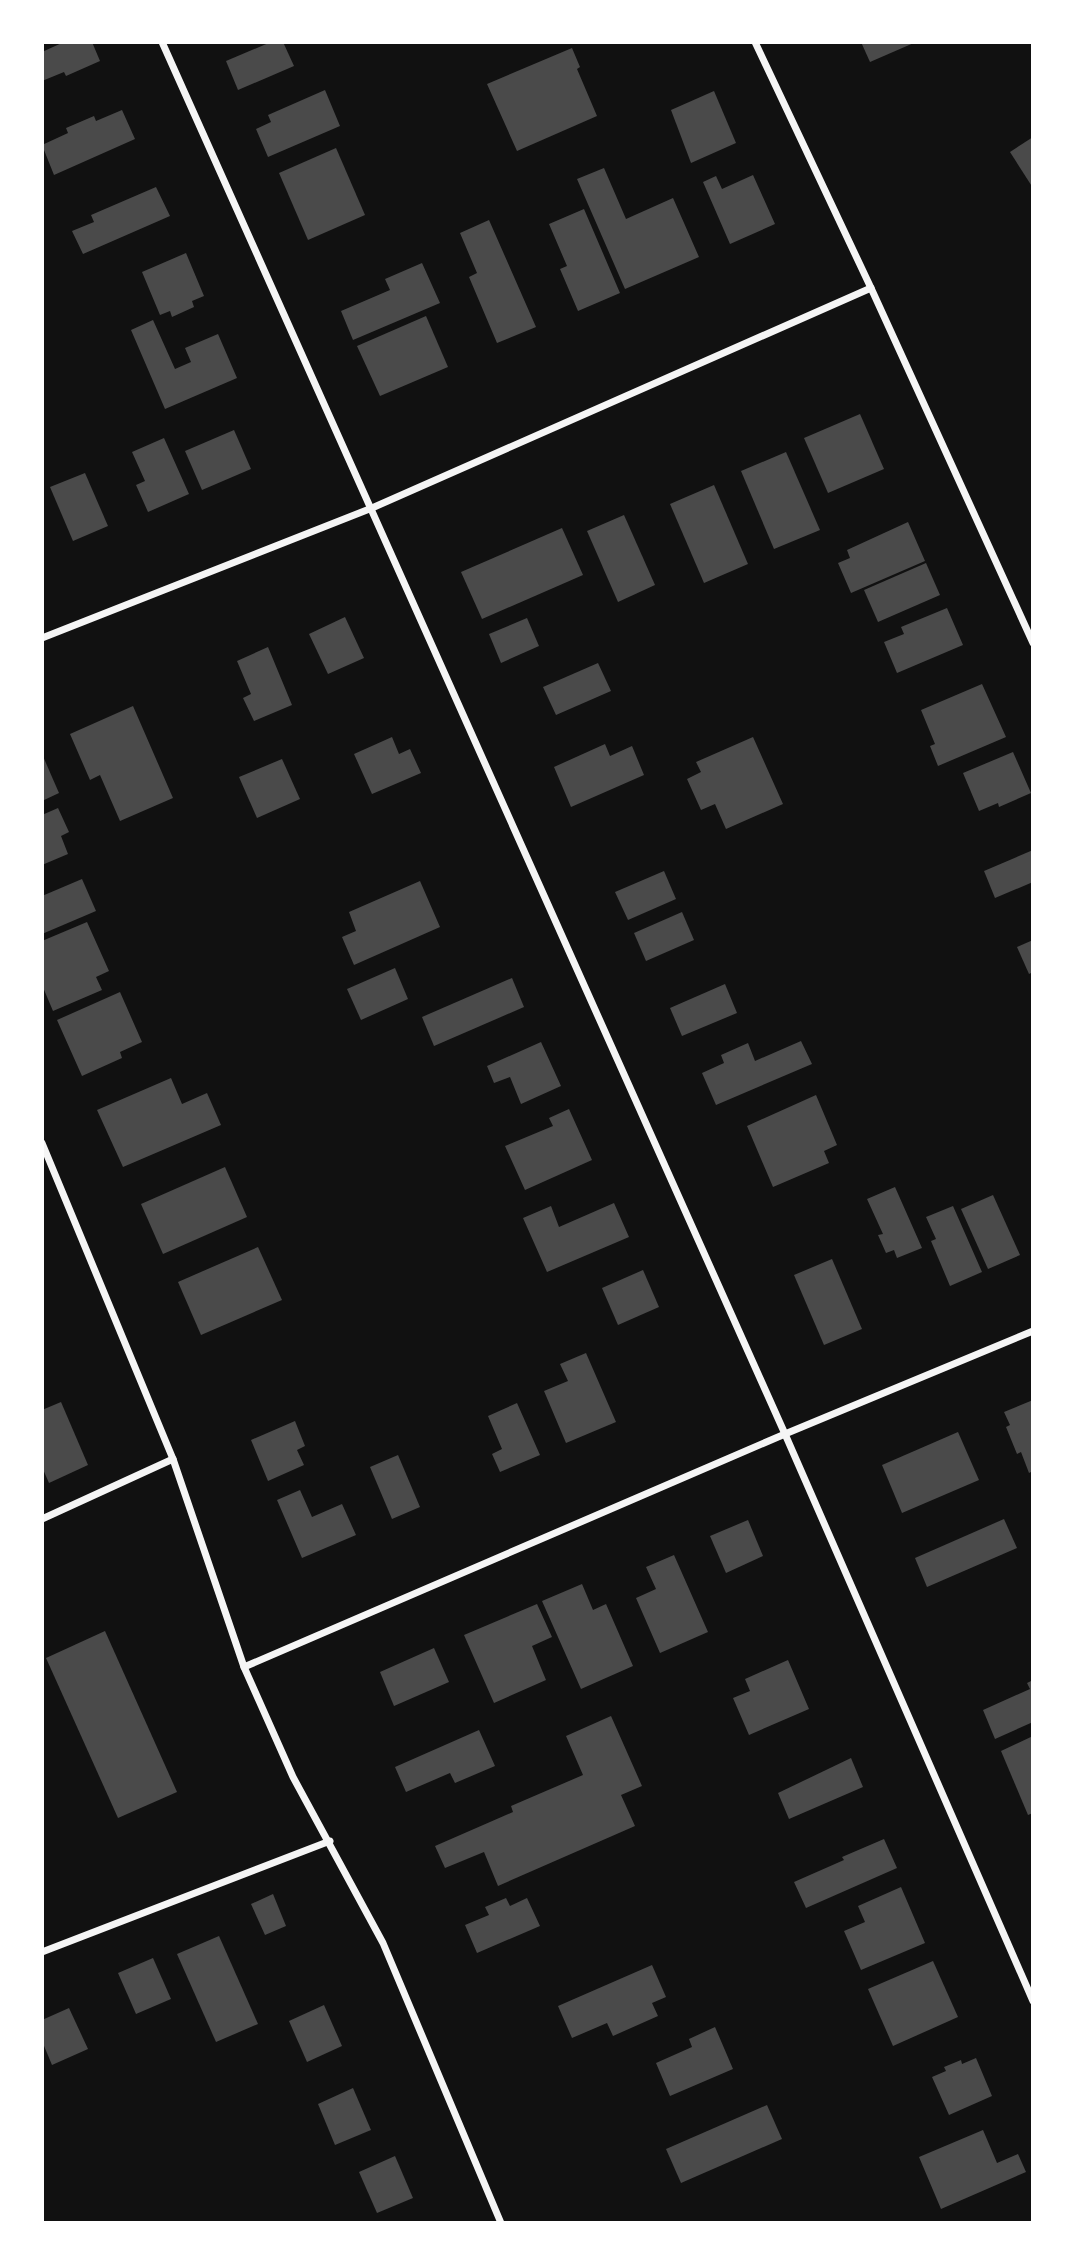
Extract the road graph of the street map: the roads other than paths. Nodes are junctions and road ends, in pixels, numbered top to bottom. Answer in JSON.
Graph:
{"nodes":[{"id":1,"x":162,"y":42,"type":"edge"},
{"id":2,"x":754,"y":42,"type":"edge"},
{"id":3,"x":871,"y":289,"type":"junction"},
{"id":4,"x":372,"y":508,"type":"junction"},
{"id":5,"x":42,"y":638,"type":"edge"},
{"id":6,"x":1033,"y":643,"type":"edge"},
{"id":7,"x":42,"y":1143,"type":"edge"},
{"id":8,"x":1033,"y":1331,"type":"edge"},
{"id":9,"x":785,"y":1434,"type":"junction"},
{"id":10,"x":173,"y":1459,"type":"junction"},
{"id":11,"x":42,"y":1519,"type":"edge"},
{"id":12,"x":244,"y":1667,"type":"junction"},
{"id":13,"x":330,"y":1841,"type":"junction"},
{"id":14,"x":42,"y":1952,"type":"edge"},
{"id":15,"x":1033,"y":2001,"type":"edge"},
{"id":16,"x":501,"y":2223,"type":"edge"}],
"edges":[{"from":1,"to":4,"type":"street"},
{"from":2,"to":3,"type":"street"},
{"from":3,"to":4,"type":"street"},
{"from":3,"to":6,"type":"street"},
{"from":4,"to":5,"type":"street"},
{"from":4,"to":9,"type":"street"},
{"from":7,"to":10,"type":"street"},
{"from":8,"to":9,"type":"street"},
{"from":9,"to":12,"type":"street"},
{"from":9,"to":15,"type":"street"},
{"from":10,"to":11,"type":"street"},
{"from":10,"to":12,"type":"street"},
{"from":12,"to":13,"type":"street"},
{"from":13,"to":14,"type":"street"},
{"from":13,"to":16,"type":"street"}]}
